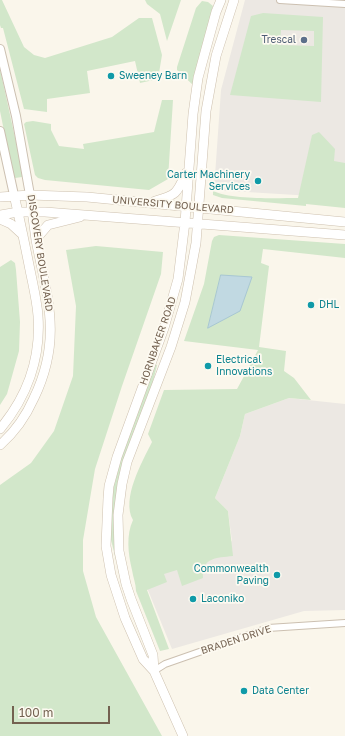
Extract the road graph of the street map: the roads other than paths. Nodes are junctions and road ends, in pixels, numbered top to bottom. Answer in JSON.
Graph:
{"nodes":[{"id":1,"x":221,"y":0,"type":"edge"},
{"id":2,"x":234,"y":0,"type":"edge"},
{"id":3,"x":280,"y":0,"type":"edge"},
{"id":4,"x":345,"y":4,"type":"edge"},
{"id":5,"x":0,"y":50,"type":"edge"},
{"id":6,"x":0,"y":131,"type":"edge"},
{"id":7,"x":189,"y":166,"type":"junction"},
{"id":8,"x":30,"y":195,"type":"junction"},
{"id":9,"x":14,"y":196,"type":"junction"},
{"id":10,"x":0,"y":197,"type":"edge"},
{"id":11,"x":150,"y":203,"type":"junction"},
{"id":12,"x":186,"y":206,"type":"junction"},
{"id":13,"x":198,"y":208,"type":"junction"},
{"id":14,"x":18,"y":212,"type":"junction"},
{"id":15,"x":33,"y":212,"type":"junction"},
{"id":16,"x":0,"y":215,"type":"edge"},
{"id":17,"x":85,"y":215,"type":"junction"},
{"id":18,"x":0,"y":219,"type":"edge"},
{"id":19,"x":185,"y":222,"type":"junction"},
{"id":20,"x":345,"y":222,"type":"edge"},
{"id":21,"x":198,"y":223,"type":"junction"},
{"id":22,"x":23,"y":235,"type":"junction"},
{"id":23,"x":345,"y":235,"type":"edge"},
{"id":24,"x":36,"y":239,"type":"junction"},
{"id":25,"x":26,"y":388,"type":"junction"},
{"id":26,"x":37,"y":393,"type":"junction"},
{"id":27,"x":0,"y":429,"type":"edge"},
{"id":28,"x":0,"y":444,"type":"edge"},
{"id":29,"x":345,"y":623,"type":"edge"},
{"id":30,"x":154,"y":670,"type":"junction"},
{"id":31,"x":183,"y":736,"type":"edge"}],
"edges":[{"from":1,"to":7,"type":"main road","name":"HORNBAKER ROAD"},
{"from":2,"to":13,"type":"main road","name":"HORNBAKER ROAD"},
{"from":3,"to":4,"type":"street"},
{"from":5,"to":8,"type":"street","name":"DISCOVERY BOULEVARD"},
{"from":6,"to":9,"type":"street","name":"DISCOVERY BOULEVARD"},
{"from":7,"to":11,"type":"main road"},
{"from":7,"to":12,"type":"main road","name":"HORNBAKER ROAD"},
{"from":8,"to":9,"type":"main road","name":"UNIVERSITY BOULEVARD"},
{"from":8,"to":11,"type":"main road","name":"UNIVERSITY BOULEVARD"},
{"from":8,"to":15,"type":"main road","name":"DISCOVERY BOULEVARD"},
{"from":9,"to":10,"type":"main road","name":"UNIVERSITY BOULEVARD"},
{"from":9,"to":14,"type":"main road","name":"DISCOVERY BOULEVARD"},
{"from":11,"to":12,"type":"main road","name":"UNIVERSITY BOULEVARD"},
{"from":12,"to":13,"type":"main road","name":"UNIVERSITY BOULEVARD"},
{"from":12,"to":19,"type":"main road","name":"HORNBAKER ROAD"},
{"from":13,"to":20,"type":"main road","name":"UNIVERSITY BOULEVARD"},
{"from":13,"to":21,"type":"main road","name":"HORNBAKER ROAD"},
{"from":14,"to":15,"type":"main road","name":"UNIVERSITY BOULEVARD"},
{"from":14,"to":16,"type":"main road","name":"UNIVERSITY BOULEVARD"},
{"from":14,"to":22,"type":"main road","name":"DISCOVERY BOULEVARD"},
{"from":15,"to":17,"type":"main road","name":"UNIVERSITY BOULEVARD"},
{"from":15,"to":24,"type":"main road","name":"DISCOVERY BOULEVARD"},
{"from":17,"to":19,"type":"main road","name":"UNIVERSITY BOULEVARD"},
{"from":17,"to":24,"type":"main road"},
{"from":18,"to":22,"type":"main road"},
{"from":19,"to":21,"type":"main road","name":"UNIVERSITY BOULEVARD"},
{"from":19,"to":30,"type":"main road","name":"HORNBAKER ROAD"},
{"from":21,"to":23,"type":"main road","name":"UNIVERSITY BOULEVARD"},
{"from":21,"to":30,"type":"main road","name":"HORNBAKER ROAD"},
{"from":22,"to":25,"type":"main road","name":"DISCOVERY BOULEVARD"},
{"from":24,"to":26,"type":"main road","name":"DISCOVERY BOULEVARD"},
{"from":25,"to":26,"type":"main road"},
{"from":25,"to":27,"type":"main road","name":"DISCOVERY BOULEVARD"},
{"from":26,"to":28,"type":"main road","name":"DISCOVERY BOULEVARD"},
{"from":29,"to":30,"type":"street","name":"BRADEN DRIVE"},
{"from":30,"to":31,"type":"main road","name":"HORNBAKER ROAD"}]}
